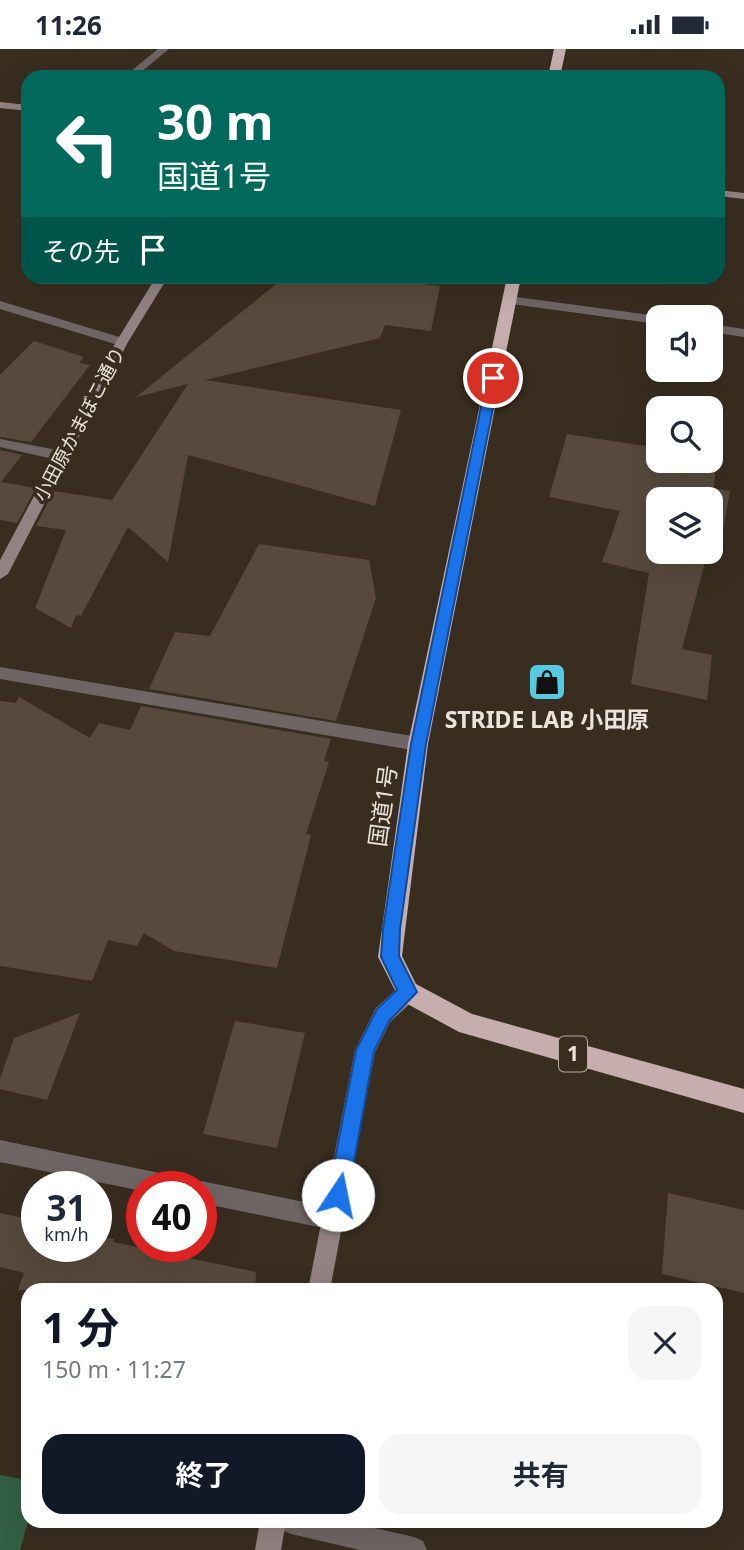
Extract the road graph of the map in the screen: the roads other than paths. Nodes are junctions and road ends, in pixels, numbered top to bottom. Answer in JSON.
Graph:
{"nodes":[{"id":1,"x":164,"y":49,"type":"edge"},
{"id":2,"x":554,"y":49,"type":"edge"},
{"id":3,"x":560,"y":49,"type":"edge"},
{"id":4,"x":138,"y":70,"type":"edge"},
{"id":5,"x":556,"y":70,"type":"edge"},
{"id":6,"x":0,"y":105,"type":"edge"},
{"id":7,"x":21,"y":107,"type":"edge"},
{"id":8,"x":725,"y":194,"type":"edge"},
{"id":9,"x":744,"y":196,"type":"edge"},
{"id":10,"x":158,"y":284,"type":"edge"},
{"id":11,"x":512,"y":284,"type":"edge"},
{"id":12,"x":509,"y":300,"type":"junction"},
{"id":13,"x":0,"y":305,"type":"edge"},
{"id":14,"x":646,"y":318,"type":"edge"},
{"id":15,"x":723,"y":330,"type":"edge"},
{"id":16,"x":744,"y":333,"type":"edge"},
{"id":17,"x":122,"y":342,"type":"junction"},
{"id":18,"x":0,"y":443,"type":"edge"},
{"id":19,"x":62,"y":456,"type":"junction"},
{"id":20,"x":0,"y":574,"type":"edge"},
{"id":21,"x":0,"y":673,"type":"edge"},
{"id":22,"x":418,"y":744,"type":"junction"},
{"id":23,"x":408,"y":992,"type":"junction"},
{"id":24,"x":744,"y":1101,"type":"edge"},
{"id":25,"x":0,"y":1151,"type":"edge"},
{"id":26,"x":126,"y":1177,"type":"edge"},
{"id":27,"x":217,"y":1195,"type":"edge"},
{"id":28,"x":333,"y":1219,"type":"junction"},
{"id":29,"x":320,"y":1283,"type":"edge"},
{"id":30,"x":272,"y":1528,"type":"edge"},
{"id":31,"x":321,"y":1528,"type":"edge"},
{"id":32,"x":268,"y":1550,"type":"edge"},
{"id":33,"x":414,"y":1550,"type":"edge"}],
"edges":[{"from":1,"to":4,"type":"street"},
{"from":2,"to":3,"type":"street"},
{"from":3,"to":5,"type":"highway"},
{"from":6,"to":7,"type":"street"},
{"from":8,"to":9,"type":"street"},
{"from":10,"to":17,"type":"street","name":"小田原かまぼこ通り"},
{"from":11,"to":12,"type":"highway","name":"国道1号"},
{"from":12,"to":14,"type":"street"},
{"from":12,"to":22,"type":"highway","name":"国道1号"},
{"from":13,"to":17,"type":"street"},
{"from":15,"to":16,"type":"street"},
{"from":17,"to":19,"type":"street","name":"小田原かまぼこ通り"},
{"from":18,"to":19,"type":"street"},
{"from":19,"to":20,"type":"street","name":"小田原かまぼこ通り"},
{"from":21,"to":22,"type":"street"},
{"from":22,"to":23,"type":"highway","name":"国道1号"},
{"from":23,"to":24,"type":"highway","number":"1"},
{"from":23,"to":28,"type":"street"},
{"from":25,"to":26,"type":"street"},
{"from":27,"to":28,"type":"street"},
{"from":28,"to":29,"type":"street"},
{"from":30,"to":32,"type":"street"},
{"from":31,"to":33,"type":"street"}]}
